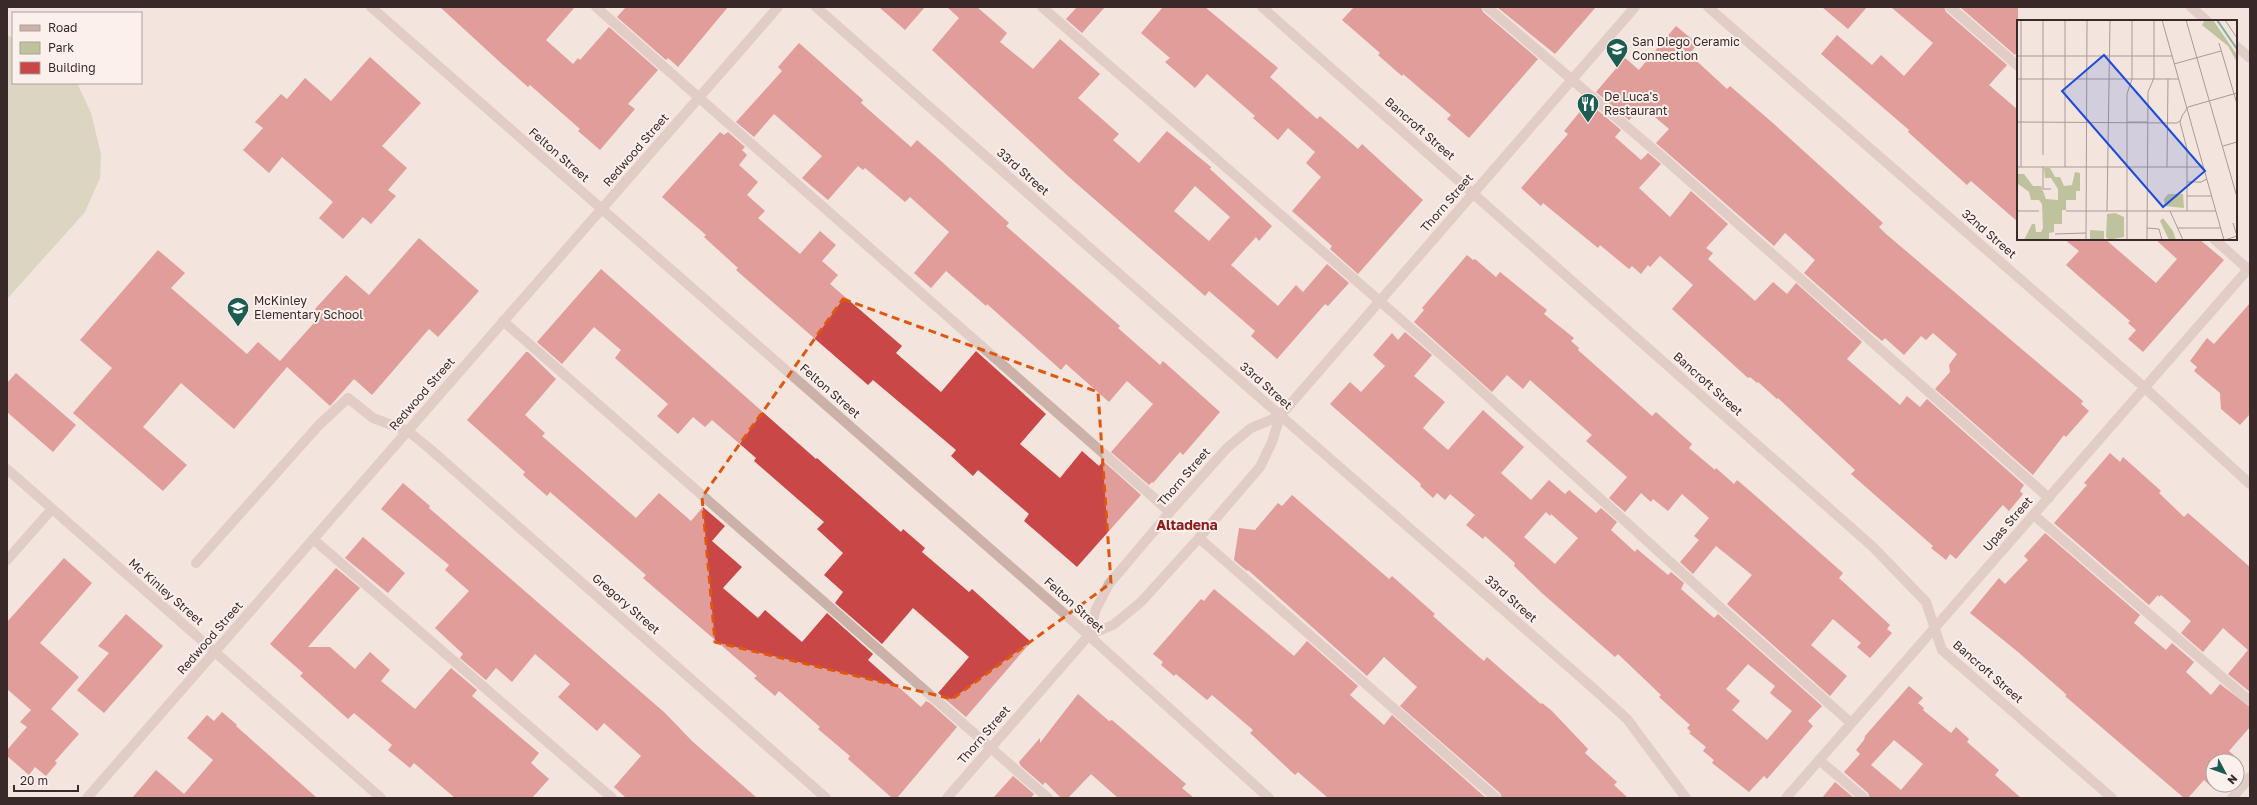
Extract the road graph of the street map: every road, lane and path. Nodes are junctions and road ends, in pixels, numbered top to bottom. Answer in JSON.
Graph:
{"nodes":[{"id":1,"x":371,"y":7,"type":"edge"},
{"id":2,"x":596,"y":7,"type":"edge"},
{"id":3,"x":778,"y":7,"type":"edge"},
{"id":4,"x":816,"y":7,"type":"edge"},
{"id":5,"x":1042,"y":7,"type":"edge"},
{"id":6,"x":1262,"y":7,"type":"edge"},
{"id":7,"x":1487,"y":7,"type":"edge"},
{"id":8,"x":1635,"y":7,"type":"edge"},
{"id":9,"x":1708,"y":7,"type":"edge"},
{"id":10,"x":1950,"y":7,"type":"edge"},
{"id":11,"x":2191,"y":7,"type":"edge"},
{"id":12,"x":2206,"y":20,"type":"edge"},
{"id":13,"x":2237,"y":47,"type":"edge"},
{"id":14,"x":2250,"y":58,"type":"edge"},
{"id":15,"x":2017,"y":65,"type":"edge"},
{"id":16,"x":1571,"y":80,"type":"junction"},
{"id":17,"x":699,"y":97,"type":"junction"},
{"id":18,"x":1473,"y":193,"type":"junction"},
{"id":19,"x":603,"y":209,"type":"junction"},
{"id":20,"x":2215,"y":240,"type":"edge"},
{"id":21,"x":2249,"y":269,"type":"edge"},
{"id":22,"x":1379,"y":301,"type":"junction"},
{"id":23,"x":503,"y":321,"type":"junction"},
{"id":24,"x":2145,"y":388,"type":"junction"},
{"id":25,"x":1280,"y":416,"type":"junction"},
{"id":26,"x":408,"y":431,"type":"junction"},
{"id":27,"x":7,"y":469,"type":"edge"},
{"id":28,"x":2250,"y":484,"type":"edge"},
{"id":29,"x":2049,"y":498,"type":"junction"},
{"id":30,"x":52,"y":509,"type":"junction"},
{"id":31,"x":1170,"y":512,"type":"junction"},
{"id":32,"x":2034,"y":515,"type":"junction"},
{"id":33,"x":1199,"y":538,"type":"junction"},
{"id":34,"x":313,"y":539,"type":"junction"},
{"id":35,"x":7,"y":560,"type":"edge"},
{"id":36,"x":196,"y":563,"type":"dead end"},
{"id":37,"x":1936,"y":627,"type":"junction"},
{"id":38,"x":1089,"y":636,"type":"junction"},
{"id":39,"x":215,"y":652,"type":"junction"},
{"id":40,"x":2250,"y":701,"type":"edge"},
{"id":41,"x":1851,"y":723,"type":"junction"},
{"id":42,"x":990,"y":748,"type":"junction"},
{"id":43,"x":1819,"y":760,"type":"junction"},
{"id":44,"x":2250,"y":777,"type":"edge"},
{"id":45,"x":87,"y":798,"type":"edge"},
{"id":46,"x":381,"y":798,"type":"edge"},
{"id":47,"x":612,"y":798,"type":"edge"},
{"id":48,"x":826,"y":798,"type":"edge"},
{"id":49,"x":947,"y":798,"type":"edge"},
{"id":50,"x":1048,"y":798,"type":"edge"},
{"id":51,"x":1270,"y":798,"type":"edge"},
{"id":52,"x":1496,"y":798,"type":"edge"},
{"id":53,"x":1686,"y":798,"type":"edge"},
{"id":54,"x":1786,"y":798,"type":"edge"},
{"id":55,"x":1864,"y":798,"type":"edge"},
{"id":56,"x":2112,"y":798,"type":"edge"},
{"id":57,"x":2232,"y":798,"type":"edge"}],
"edges":[{"from":1,"to":19,"type":"street","name":"Felton Street"},
{"from":2,"to":17,"type":"street"},
{"from":3,"to":17,"type":"street","name":"Redwood Street"},
{"from":4,"to":25,"type":"street","name":"33rd Street"},
{"from":5,"to":22,"type":"street"},
{"from":6,"to":18,"type":"street","name":"Bancroft Street"},
{"from":7,"to":16,"type":"street"},
{"from":8,"to":16,"type":"street","name":"Thorn Street"},
{"from":9,"to":24,"type":"street","name":"32nd Street"},
{"from":10,"to":15,"type":"street"},
{"from":11,"to":12,"type":"street"},
{"from":13,"to":14,"type":"street"},
{"from":16,"to":18,"type":"street","name":"Thorn Street"},
{"from":16,"to":29,"type":"street"},
{"from":17,"to":19,"type":"street","name":"Redwood Street"},
{"from":17,"to":31,"type":"street"},
{"from":18,"to":22,"type":"street","name":"Thorn Street"},
{"from":18,"to":37,"type":"street","name":"Bancroft Street"},
{"from":19,"to":23,"type":"street","name":"Redwood Street"},
{"from":19,"to":38,"type":"street","name":"Felton Street"},
{"from":20,"to":21,"type":"street"},
{"from":21,"to":24,"type":"street","name":"Upas Street"},
{"from":22,"to":25,"type":"street","name":"Thorn Street"},
{"from":22,"to":41,"type":"street"},
{"from":23,"to":26,"type":"street","name":"Redwood Street"},
{"from":23,"to":42,"type":"street"},
{"from":24,"to":28,"type":"street","name":"32nd Street"},
{"from":24,"to":29,"type":"street","name":"Upas Street"},
{"from":25,"to":31,"type":"street","name":"Thorn Street"},
{"from":25,"to":33,"type":"street","name":"Thorn Street"},
{"from":25,"to":53,"type":"street","name":"33rd Street"},
{"from":26,"to":34,"type":"street","name":"Redwood Street"},
{"from":26,"to":36,"type":"street"},
{"from":26,"to":48,"type":"street","name":"Gregory Street"},
{"from":27,"to":30,"type":"street","name":"Mc Kinley Street"},
{"from":29,"to":32,"type":"street","name":"Upas Street"},
{"from":30,"to":35,"type":"street"},
{"from":30,"to":39,"type":"street","name":"Mc Kinley Street"},
{"from":31,"to":38,"type":"street","name":"Thorn Street"},
{"from":32,"to":37,"type":"street","name":"Upas Street"},
{"from":32,"to":40,"type":"street"},
{"from":33,"to":38,"type":"street","name":"Thorn Street"},
{"from":33,"to":52,"type":"street"},
{"from":34,"to":39,"type":"street","name":"Redwood Street"},
{"from":34,"to":47,"type":"street"},
{"from":37,"to":41,"type":"street","name":"Upas Street"},
{"from":37,"to":56,"type":"street","name":"Bancroft Street"},
{"from":38,"to":42,"type":"street","name":"Thorn Street"},
{"from":38,"to":51,"type":"street","name":"Felton Street"},
{"from":39,"to":45,"type":"street","name":"Redwood Street"},
{"from":39,"to":46,"type":"street","name":"Mc Kinley Street"},
{"from":41,"to":43,"type":"street","name":"Upas Street"},
{"from":42,"to":49,"type":"street","name":"Thorn Street"},
{"from":42,"to":50,"type":"street"},
{"from":43,"to":54,"type":"street","name":"Upas Street"},
{"from":43,"to":55,"type":"street"},
{"from":44,"to":57,"type":"street"}]}
